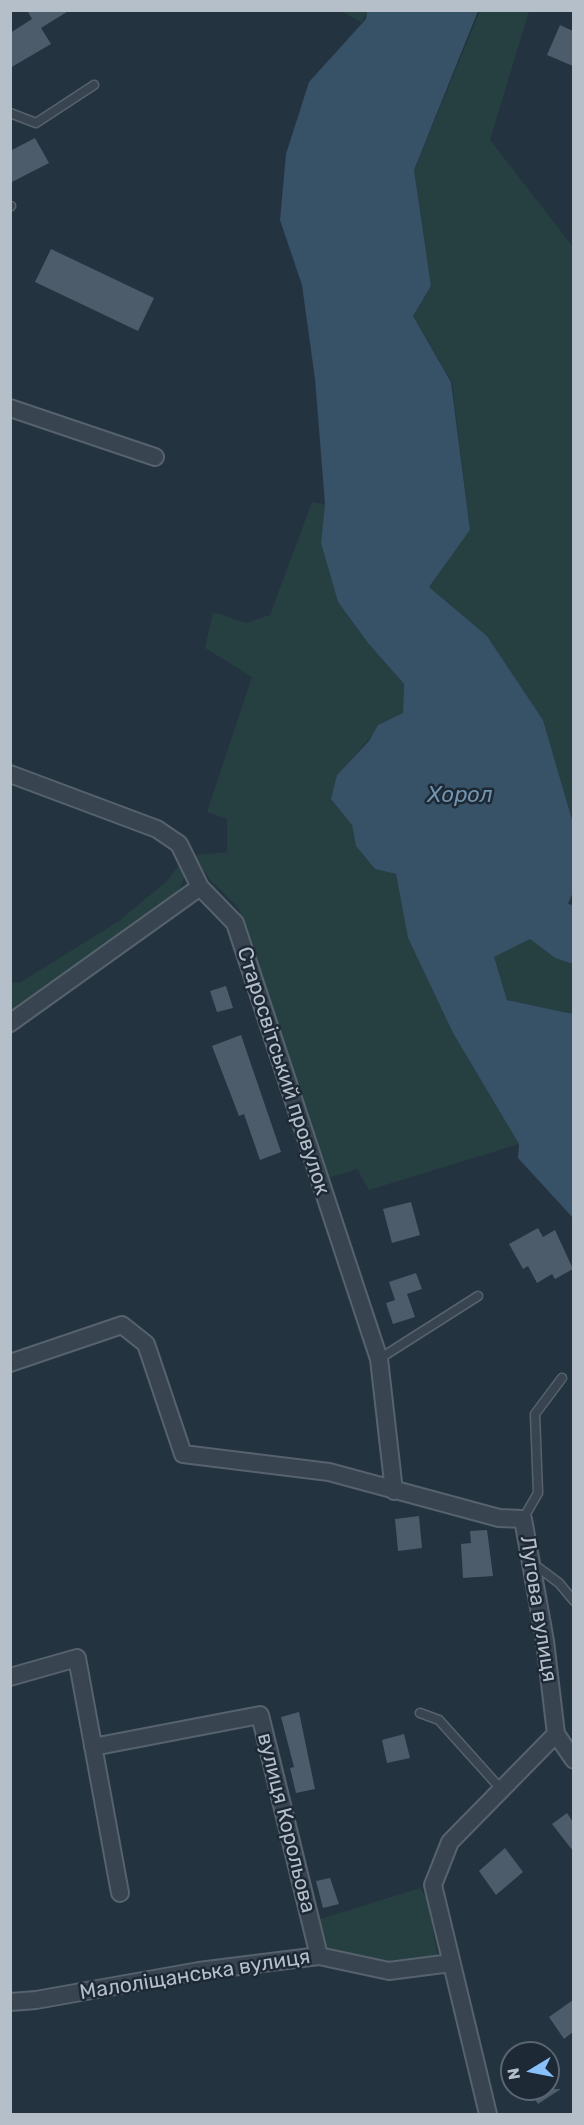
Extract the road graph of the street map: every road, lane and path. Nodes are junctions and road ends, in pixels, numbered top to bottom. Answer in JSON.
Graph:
{"nodes":[{"id":1,"x":94,"y":85,"type":"dead end"},
{"id":2,"x":10,"y":113,"type":"edge"},
{"id":3,"x":10,"y":408,"type":"edge"},
{"id":4,"x":155,"y":457,"type":"dead end"},
{"id":5,"x":10,"y":774,"type":"edge"},
{"id":6,"x":200,"y":886,"type":"junction"},
{"id":7,"x":10,"y":1023,"type":"edge"},
{"id":8,"x":478,"y":1296,"type":"dead end"},
{"id":9,"x":379,"y":1359,"type":"junction"},
{"id":10,"x":10,"y":1363,"type":"edge"},
{"id":11,"x":562,"y":1378,"type":"dead end"},
{"id":12,"x":394,"y":1491,"type":"junction"},
{"id":13,"x":523,"y":1519,"type":"junction"},
{"id":14,"x":529,"y":1561,"type":"junction"},
{"id":15,"x":573,"y":1601,"type":"edge"},
{"id":16,"x":10,"y":1677,"type":"edge"},
{"id":17,"x":420,"y":1713,"type":"dead end"},
{"id":18,"x":556,"y":1734,"type":"junction"},
{"id":19,"x":93,"y":1747,"type":"junction"},
{"id":20,"x":573,"y":1760,"type":"edge"},
{"id":21,"x":501,"y":1789,"type":"junction"},
{"id":22,"x":120,"y":1893,"type":"dead end"},
{"id":23,"x":319,"y":1956,"type":"junction"},
{"id":24,"x":451,"y":1963,"type":"junction"},
{"id":25,"x":10,"y":2002,"type":"edge"},
{"id":26,"x":488,"y":2115,"type":"edge"}],
"edges":[{"from":1,"to":2,"type":"lane"},
{"from":3,"to":4,"type":"street"},
{"from":5,"to":6,"type":"street","name":"Старосвітський провулок"},
{"from":6,"to":7,"type":"street"},
{"from":6,"to":9,"type":"street","name":"Старосвітський провулок"},
{"from":8,"to":9,"type":"lane"},
{"from":9,"to":12,"type":"street","name":"Старосвітський провулок"},
{"from":10,"to":12,"type":"street","name":"Лугова вулиця"},
{"from":11,"to":13,"type":"lane"},
{"from":12,"to":13,"type":"street","name":"Лугова вулиця"},
{"from":13,"to":14,"type":"street","name":"Лугова вулиця"},
{"from":14,"to":15,"type":"lane"},
{"from":14,"to":18,"type":"street","name":"Лугова вулиця"},
{"from":16,"to":19,"type":"street"},
{"from":17,"to":21,"type":"lane"},
{"from":18,"to":20,"type":"street"},
{"from":18,"to":21,"type":"street"},
{"from":19,"to":22,"type":"street"},
{"from":19,"to":23,"type":"street","name":"вулиця Корольова"},
{"from":21,"to":24,"type":"street"},
{"from":23,"to":24,"type":"street","name":"Малоліщанська вулиця"},
{"from":23,"to":25,"type":"street","name":"Малоліщанська вулиця"},
{"from":24,"to":26,"type":"street"}]}
